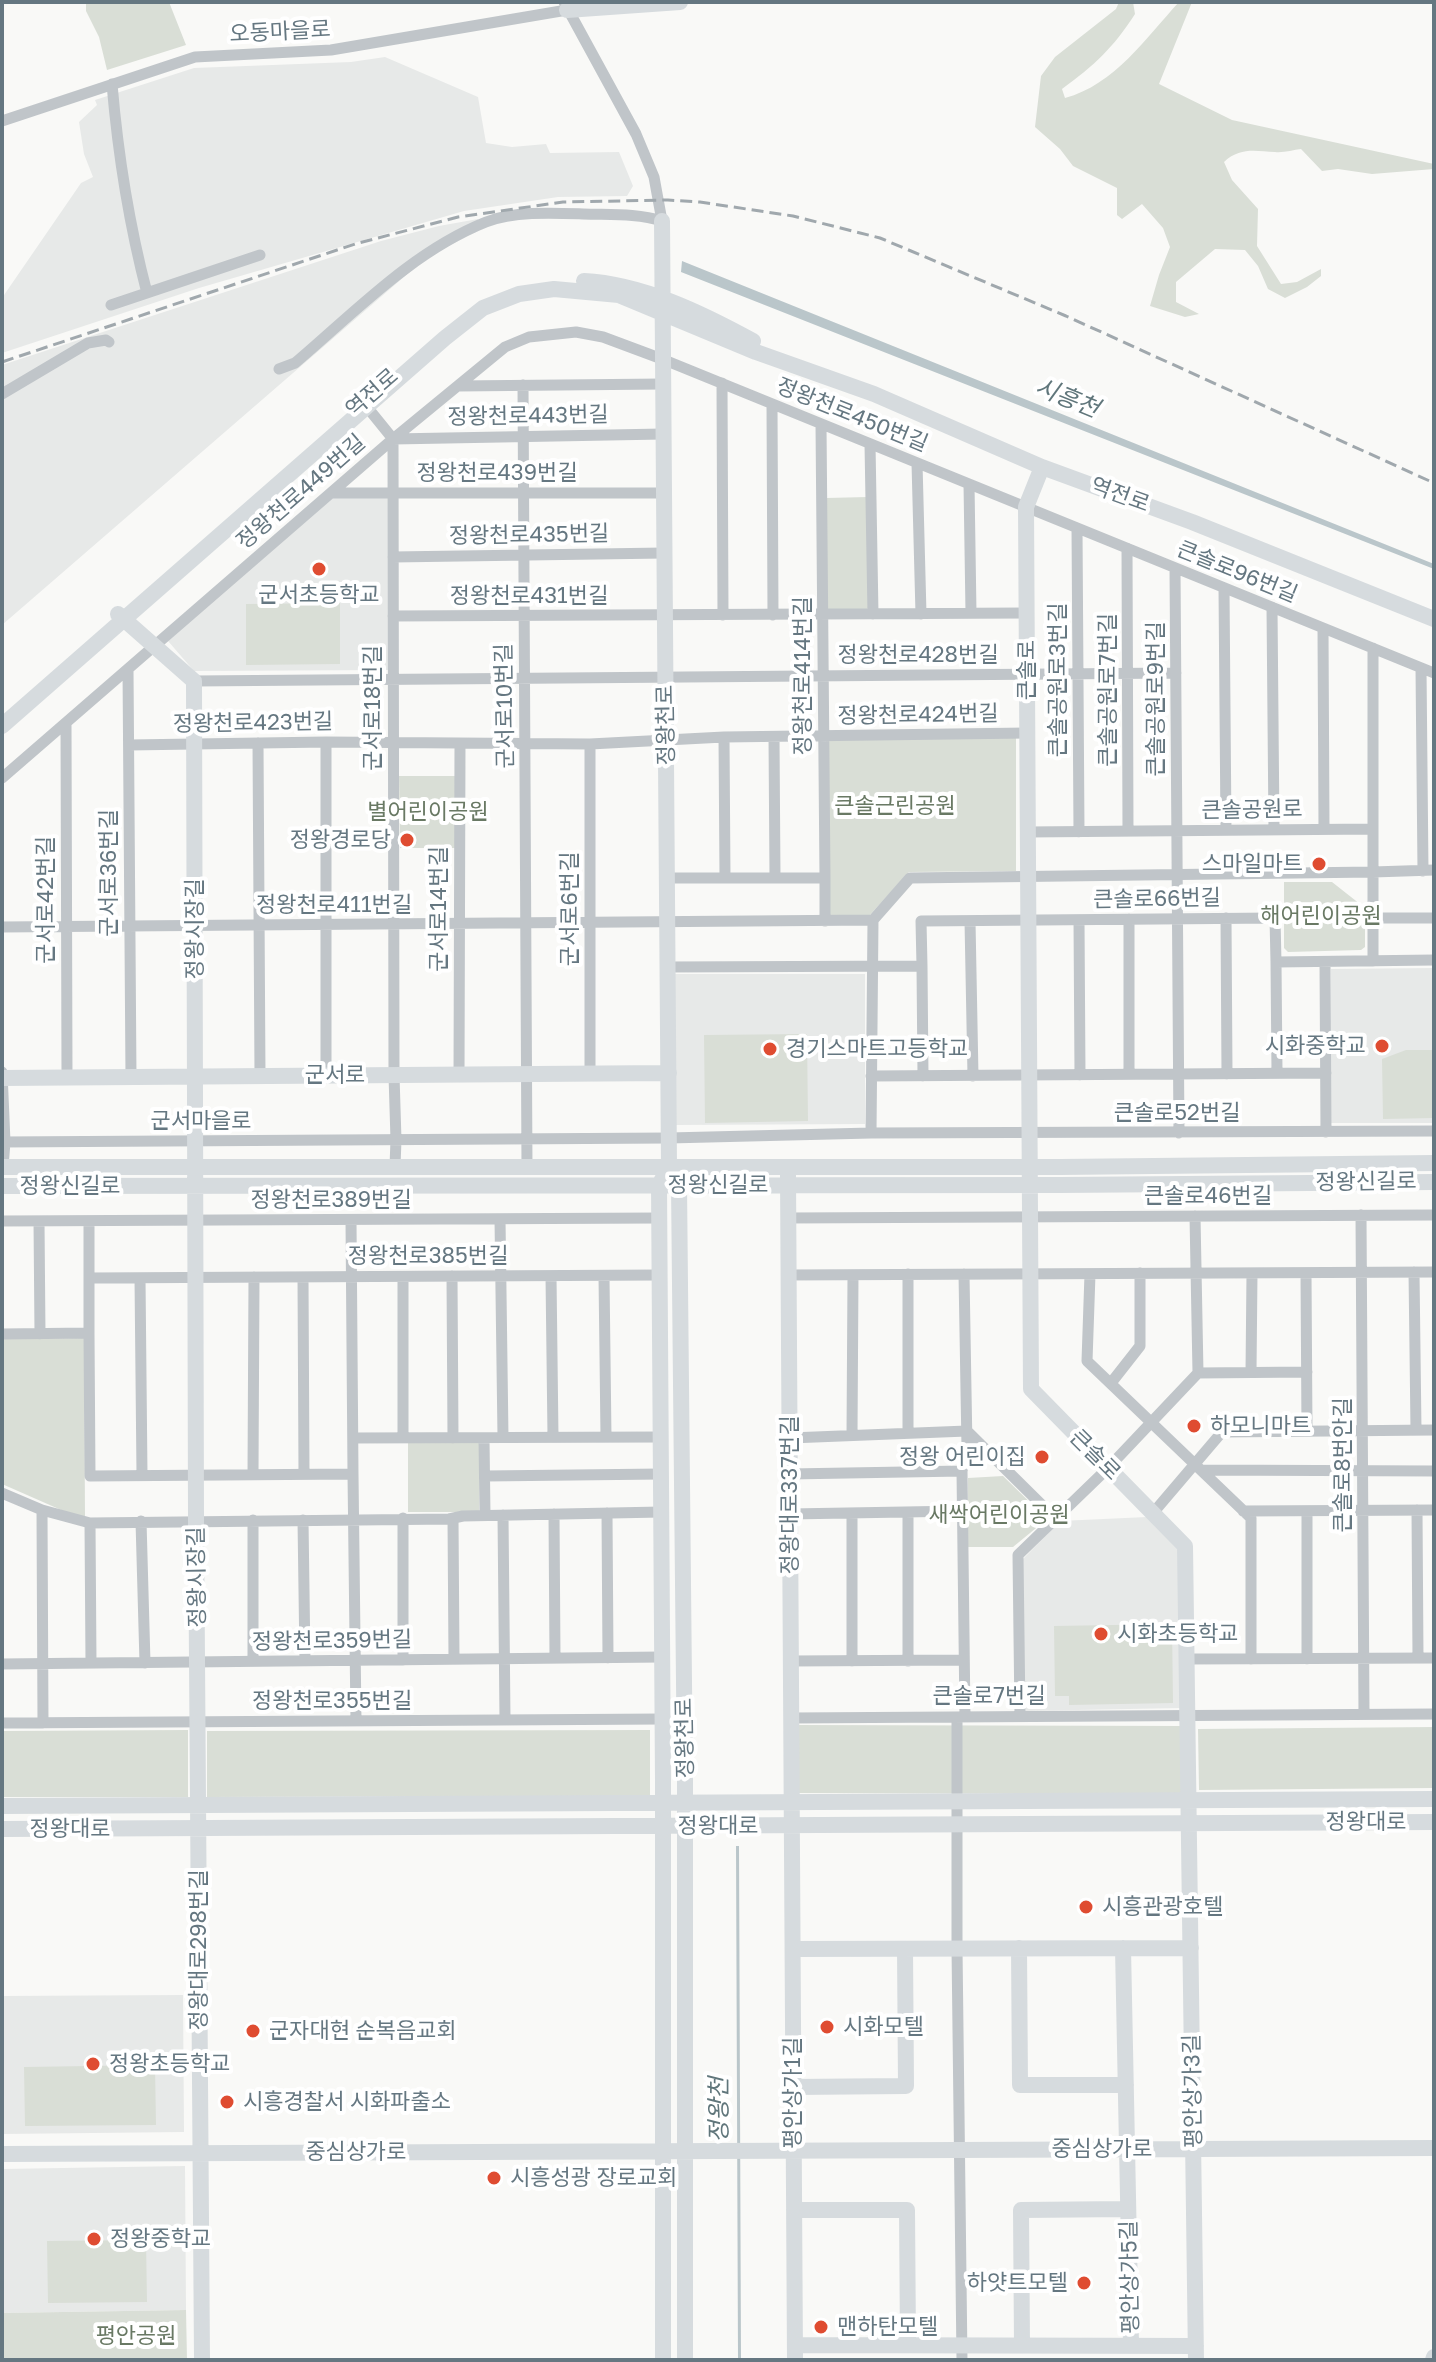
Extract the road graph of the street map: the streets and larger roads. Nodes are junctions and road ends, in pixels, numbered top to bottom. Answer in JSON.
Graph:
{"nodes":[{"id":1,"x":680,"y":2,"type":"edge"},
{"id":2,"x":566,"y":6,"type":"edge"},
{"id":3,"x":112,"y":84,"type":"junction"},
{"id":4,"x":2,"y":121,"type":"edge"},
{"id":5,"x":662,"y":221,"type":"junction"},
{"id":6,"x":260,"y":255,"type":"dead end"},
{"id":7,"x":147,"y":293,"type":"junction"},
{"id":8,"x":662,"y":299,"type":"junction"},
{"id":9,"x":111,"y":305,"type":"dead end"},
{"id":10,"x":109,"y":342,"type":"dead end"},
{"id":11,"x":662,"y":359,"type":"junction"},
{"id":12,"x":279,"y":369,"type":"dead end"},
{"id":13,"x":722,"y":383,"type":"junction"},
{"id":14,"x":663,"y":384,"type":"junction"},
{"id":15,"x":523,"y":385,"type":"junction"},
{"id":16,"x":458,"y":386,"type":"junction"},
{"id":17,"x":2,"y":394,"type":"edge"},
{"id":18,"x":364,"y":404,"type":"junction"},
{"id":19,"x":772,"y":404,"type":"junction"},
{"id":20,"x":821,"y":424,"type":"junction"},
{"id":21,"x":663,"y":434,"type":"junction"},
{"id":22,"x":523,"y":436,"type":"junction"},
{"id":23,"x":393,"y":439,"type":"junction"},
{"id":24,"x":870,"y":444,"type":"junction"},
{"id":25,"x":917,"y":463,"type":"junction"},
{"id":26,"x":1042,"y":467,"type":"junction"},
{"id":27,"x":969,"y":484,"type":"junction"},
{"id":28,"x":331,"y":493,"type":"junction"},
{"id":29,"x":523,"y":493,"type":"junction"},
{"id":30,"x":664,"y":493,"type":"junction"},
{"id":31,"x":393,"y":494,"type":"junction"},
{"id":32,"x":1026,"y":507,"type":"junction"},
{"id":33,"x":1077,"y":528,"type":"junction"},
{"id":34,"x":1127,"y":548,"type":"junction"},
{"id":35,"x":664,"y":553,"type":"junction"},
{"id":36,"x":524,"y":555,"type":"junction"},
{"id":37,"x":393,"y":557,"type":"junction"},
{"id":38,"x":1175,"y":568,"type":"junction"},
{"id":39,"x":1224,"y":588,"type":"junction"},
{"id":40,"x":1272,"y":607,"type":"junction"},
{"id":41,"x":971,"y":613,"type":"junction"},
{"id":42,"x":1026,"y":613,"type":"junction"},
{"id":43,"x":822,"y":614,"type":"junction"},
{"id":44,"x":873,"y":614,"type":"junction"},
{"id":45,"x":921,"y":614,"type":"junction"},
{"id":46,"x":665,"y":615,"type":"junction"},
{"id":47,"x":723,"y":615,"type":"junction"},
{"id":48,"x":773,"y":615,"type":"junction"},
{"id":49,"x":393,"y":616,"type":"junction"},
{"id":50,"x":524,"y":616,"type":"junction"},
{"id":51,"x":121,"y":617,"type":"junction"},
{"id":52,"x":1434,"y":619,"type":"edge"},
{"id":53,"x":1323,"y":628,"type":"junction"},
{"id":54,"x":154,"y":646,"type":"junction"},
{"id":55,"x":1373,"y":648,"type":"junction"},
{"id":56,"x":1421,"y":668,"type":"junction"},
{"id":57,"x":128,"y":669,"type":"junction"},
{"id":58,"x":1128,"y":673,"type":"junction"},
{"id":59,"x":1176,"y":673,"type":"junction"},
{"id":60,"x":1434,"y":673,"type":"edge"},
{"id":61,"x":1027,"y":674,"type":"junction"},
{"id":62,"x":1078,"y":674,"type":"junction"},
{"id":63,"x":823,"y":676,"type":"junction"},
{"id":64,"x":665,"y":677,"type":"junction"},
{"id":65,"x":524,"y":678,"type":"junction"},
{"id":66,"x":394,"y":679,"type":"junction"},
{"id":67,"x":194,"y":681,"type":"junction"},
{"id":68,"x":2,"y":717,"type":"edge"},
{"id":69,"x":66,"y":723,"type":"junction"},
{"id":70,"x":2,"y":726,"type":"edge"},
{"id":71,"x":1027,"y":733,"type":"junction"},
{"id":72,"x":823,"y":736,"type":"junction"},
{"id":73,"x":724,"y":737,"type":"junction"},
{"id":74,"x":774,"y":737,"type":"junction"},
{"id":75,"x":666,"y":741,"type":"junction"},
{"id":76,"x":326,"y":742,"type":"junction"},
{"id":77,"x":258,"y":743,"type":"junction"},
{"id":78,"x":393,"y":743,"type":"junction"},
{"id":79,"x":194,"y":744,"type":"junction"},
{"id":80,"x":460,"y":744,"type":"junction"},
{"id":81,"x":526,"y":744,"type":"junction"},
{"id":82,"x":590,"y":744,"type":"junction"},
{"id":83,"x":129,"y":745,"type":"junction"},
{"id":84,"x":2,"y":778,"type":"edge"},
{"id":85,"x":1324,"y":829,"type":"junction"},
{"id":86,"x":1373,"y":829,"type":"junction"},
{"id":87,"x":1226,"y":830,"type":"junction"},
{"id":88,"x":1274,"y":830,"type":"junction"},
{"id":89,"x":1128,"y":831,"type":"junction"},
{"id":90,"x":1176,"y":831,"type":"junction"},
{"id":91,"x":1027,"y":832,"type":"junction"},
{"id":92,"x":1079,"y":832,"type":"junction"},
{"id":93,"x":1428,"y":871,"type":"edge"},
{"id":94,"x":1373,"y":872,"type":"junction"},
{"id":95,"x":1177,"y":875,"type":"junction"},
{"id":96,"x":1028,"y":877,"type":"junction"},
{"id":97,"x":667,"y":878,"type":"junction"},
{"id":98,"x":725,"y":878,"type":"junction"},
{"id":99,"x":775,"y":878,"type":"junction"},
{"id":100,"x":825,"y":878,"type":"junction"},
{"id":101,"x":1226,"y":918,"type":"junction"},
{"id":102,"x":1373,"y":918,"type":"junction"},
{"id":103,"x":1434,"y":918,"type":"edge"},
{"id":104,"x":1129,"y":919,"type":"junction"},
{"id":105,"x":1177,"y":919,"type":"junction"},
{"id":106,"x":873,"y":920,"type":"junction"},
{"id":107,"x":1028,"y":920,"type":"junction"},
{"id":108,"x":1079,"y":920,"type":"junction"},
{"id":109,"x":825,"y":921,"type":"junction"},
{"id":110,"x":970,"y":921,"type":"junction"},
{"id":111,"x":589,"y":922,"type":"junction"},
{"id":112,"x":667,"y":922,"type":"junction"},
{"id":113,"x":526,"y":923,"type":"junction"},
{"id":114,"x":394,"y":924,"type":"junction"},
{"id":115,"x":459,"y":924,"type":"junction"},
{"id":116,"x":259,"y":925,"type":"junction"},
{"id":117,"x":326,"y":925,"type":"junction"},
{"id":118,"x":130,"y":926,"type":"junction"},
{"id":119,"x":195,"y":926,"type":"junction"},
{"id":120,"x":2,"y":927,"type":"edge"},
{"id":121,"x":66,"y":927,"type":"junction"},
{"id":122,"x":1434,"y":960,"type":"edge"},
{"id":123,"x":1373,"y":961,"type":"junction"},
{"id":124,"x":1276,"y":962,"type":"junction"},
{"id":125,"x":1325,"y":962,"type":"junction"},
{"id":126,"x":872,"y":966,"type":"junction"},
{"id":127,"x":922,"y":966,"type":"junction"},
{"id":128,"x":668,"y":967,"type":"junction"},
{"id":129,"x":2,"y":1071,"type":"edge"},
{"id":130,"x":669,"y":1073,"type":"junction"},
{"id":131,"x":1277,"y":1073,"type":"junction"},
{"id":132,"x":1326,"y":1073,"type":"junction"},
{"id":133,"x":526,"y":1074,"type":"junction"},
{"id":134,"x":590,"y":1074,"type":"junction"},
{"id":135,"x":1129,"y":1074,"type":"junction"},
{"id":136,"x":1178,"y":1074,"type":"junction"},
{"id":137,"x":1227,"y":1074,"type":"junction"},
{"id":138,"x":394,"y":1075,"type":"junction"},
{"id":139,"x":459,"y":1075,"type":"junction"},
{"id":140,"x":1029,"y":1075,"type":"junction"},
{"id":141,"x":1080,"y":1075,"type":"junction"},
{"id":142,"x":260,"y":1076,"type":"junction"},
{"id":143,"x":326,"y":1076,"type":"junction"},
{"id":144,"x":871,"y":1076,"type":"junction"},
{"id":145,"x":923,"y":1076,"type":"junction"},
{"id":146,"x":973,"y":1076,"type":"junction"},
{"id":147,"x":67,"y":1077,"type":"junction"},
{"id":148,"x":131,"y":1077,"type":"junction"},
{"id":149,"x":196,"y":1077,"type":"junction"},
{"id":150,"x":2,"y":1078,"type":"edge"},
{"id":151,"x":1434,"y":1131,"type":"edge"},
{"id":152,"x":1326,"y":1132,"type":"junction"},
{"id":153,"x":871,"y":1133,"type":"junction"},
{"id":154,"x":1028,"y":1133,"type":"junction"},
{"id":155,"x":1179,"y":1133,"type":"junction"},
{"id":156,"x":669,"y":1138,"type":"junction"},
{"id":157,"x":527,"y":1139,"type":"junction"},
{"id":158,"x":195,"y":1140,"type":"junction"},
{"id":159,"x":396,"y":1140,"type":"junction"},
{"id":160,"x":4,"y":1142,"type":"edge"},
{"id":161,"x":1434,"y":1163,"type":"edge"},
{"id":162,"x":395,"y":1166,"type":"junction"},
{"id":163,"x":527,"y":1166,"type":"junction"},
{"id":164,"x":669,"y":1166,"type":"junction"},
{"id":165,"x":789,"y":1166,"type":"junction"},
{"id":166,"x":1029,"y":1166,"type":"junction"},
{"id":167,"x":2,"y":1167,"type":"edge"},
{"id":168,"x":196,"y":1167,"type":"junction"},
{"id":169,"x":1434,"y":1182,"type":"edge"},
{"id":170,"x":789,"y":1184,"type":"junction"},
{"id":171,"x":1030,"y":1184,"type":"junction"},
{"id":172,"x":659,"y":1185,"type":"junction"},
{"id":173,"x":679,"y":1185,"type":"junction"},
{"id":174,"x":2,"y":1186,"type":"edge"},
{"id":175,"x":196,"y":1186,"type":"junction"},
{"id":176,"x":1361,"y":1215,"type":"junction"},
{"id":177,"x":1434,"y":1215,"type":"edge"},
{"id":178,"x":1195,"y":1216,"type":"junction"},
{"id":179,"x":1030,"y":1217,"type":"junction"},
{"id":180,"x":659,"y":1218,"type":"junction"},
{"id":181,"x":789,"y":1218,"type":"junction"},
{"id":182,"x":500,"y":1219,"type":"junction"},
{"id":183,"x":351,"y":1220,"type":"junction"},
{"id":184,"x":2,"y":1221,"type":"edge"},
{"id":185,"x":39,"y":1221,"type":"junction"},
{"id":186,"x":89,"y":1221,"type":"junction"},
{"id":187,"x":196,"y":1221,"type":"junction"},
{"id":188,"x":1362,"y":1272,"type":"junction"},
{"id":189,"x":1414,"y":1272,"type":"junction"},
{"id":190,"x":1434,"y":1272,"type":"edge"},
{"id":191,"x":1140,"y":1273,"type":"junction"},
{"id":192,"x":1196,"y":1273,"type":"junction"},
{"id":193,"x":1252,"y":1273,"type":"junction"},
{"id":194,"x":1306,"y":1273,"type":"junction"},
{"id":195,"x":908,"y":1274,"type":"junction"},
{"id":196,"x":964,"y":1274,"type":"junction"},
{"id":197,"x":1030,"y":1274,"type":"junction"},
{"id":198,"x":1090,"y":1274,"type":"junction"},
{"id":199,"x":660,"y":1275,"type":"junction"},
{"id":200,"x":789,"y":1275,"type":"junction"},
{"id":201,"x":853,"y":1275,"type":"junction"},
{"id":202,"x":452,"y":1276,"type":"junction"},
{"id":203,"x":501,"y":1276,"type":"junction"},
{"id":204,"x":551,"y":1276,"type":"junction"},
{"id":205,"x":604,"y":1276,"type":"junction"},
{"id":206,"x":196,"y":1277,"type":"junction"},
{"id":207,"x":254,"y":1277,"type":"junction"},
{"id":208,"x":303,"y":1277,"type":"junction"},
{"id":209,"x":351,"y":1277,"type":"junction"},
{"id":210,"x":403,"y":1277,"type":"junction"},
{"id":211,"x":89,"y":1278,"type":"junction"},
{"id":212,"x":140,"y":1278,"type":"junction"},
{"id":213,"x":89,"y":1333,"type":"junction"},
{"id":214,"x":2,"y":1334,"type":"edge"},
{"id":215,"x":40,"y":1334,"type":"junction"},
{"id":216,"x":1251,"y":1372,"type":"junction"},
{"id":217,"x":1307,"y":1372,"type":"junction"},
{"id":218,"x":1198,"y":1373,"type":"junction"},
{"id":219,"x":1111,"y":1383,"type":"junction"},
{"id":220,"x":1150,"y":1421,"type":"junction"},
{"id":221,"x":1416,"y":1430,"type":"junction"},
{"id":222,"x":1434,"y":1430,"type":"edge"},
{"id":223,"x":967,"y":1431,"type":"junction"},
{"id":224,"x":1307,"y":1431,"type":"junction"},
{"id":225,"x":1363,"y":1431,"type":"junction"},
{"id":226,"x":908,"y":1433,"type":"junction"},
{"id":227,"x":852,"y":1435,"type":"junction"},
{"id":228,"x":503,"y":1437,"type":"junction"},
{"id":229,"x":553,"y":1437,"type":"junction"},
{"id":230,"x":606,"y":1437,"type":"junction"},
{"id":231,"x":661,"y":1437,"type":"junction"},
{"id":232,"x":353,"y":1438,"type":"junction"},
{"id":233,"x":403,"y":1438,"type":"junction"},
{"id":234,"x":453,"y":1438,"type":"junction"},
{"id":235,"x":484,"y":1438,"type":"junction"},
{"id":236,"x":790,"y":1438,"type":"junction"},
{"id":237,"x":1198,"y":1467,"type":"junction"},
{"id":238,"x":1108,"y":1468,"type":"junction"},
{"id":239,"x":962,"y":1471,"type":"junction"},
{"id":240,"x":1363,"y":1471,"type":"junction"},
{"id":241,"x":1434,"y":1471,"type":"edge"},
{"id":242,"x":253,"y":1474,"type":"junction"},
{"id":243,"x":304,"y":1474,"type":"junction"},
{"id":244,"x":353,"y":1474,"type":"junction"},
{"id":245,"x":661,"y":1474,"type":"junction"},
{"id":246,"x":790,"y":1474,"type":"junction"},
{"id":247,"x":142,"y":1475,"type":"junction"},
{"id":248,"x":197,"y":1475,"type":"junction"},
{"id":249,"x":486,"y":1476,"type":"junction"},
{"id":250,"x":2,"y":1493,"type":"edge"},
{"id":251,"x":42,"y":1510,"type":"junction"},
{"id":252,"x":1363,"y":1510,"type":"junction"},
{"id":253,"x":1417,"y":1510,"type":"junction"},
{"id":254,"x":1434,"y":1510,"type":"edge"},
{"id":255,"x":962,"y":1511,"type":"junction"},
{"id":256,"x":1243,"y":1511,"type":"junction"},
{"id":257,"x":1307,"y":1511,"type":"junction"},
{"id":258,"x":661,"y":1512,"type":"junction"},
{"id":259,"x":908,"y":1512,"type":"junction"},
{"id":260,"x":607,"y":1513,"type":"junction"},
{"id":261,"x":852,"y":1513,"type":"junction"},
{"id":262,"x":1153,"y":1513,"type":"junction"},
{"id":263,"x":554,"y":1514,"type":"junction"},
{"id":264,"x":790,"y":1514,"type":"junction"},
{"id":265,"x":485,"y":1515,"type":"junction"},
{"id":266,"x":503,"y":1515,"type":"junction"},
{"id":267,"x":354,"y":1518,"type":"junction"},
{"id":268,"x":403,"y":1518,"type":"junction"},
{"id":269,"x":453,"y":1518,"type":"junction"},
{"id":270,"x":1055,"y":1518,"type":"junction"},
{"id":271,"x":196,"y":1520,"type":"junction"},
{"id":272,"x":253,"y":1520,"type":"junction"},
{"id":273,"x":303,"y":1520,"type":"junction"},
{"id":274,"x":141,"y":1521,"type":"junction"},
{"id":275,"x":90,"y":1523,"type":"junction"},
{"id":276,"x":662,"y":1657,"type":"junction"},
{"id":277,"x":555,"y":1658,"type":"junction"},
{"id":278,"x":608,"y":1658,"type":"junction"},
{"id":279,"x":1364,"y":1658,"type":"junction"},
{"id":280,"x":1418,"y":1658,"type":"junction"},
{"id":281,"x":1434,"y":1658,"type":"edge"},
{"id":282,"x":454,"y":1659,"type":"junction"},
{"id":283,"x":505,"y":1659,"type":"junction"},
{"id":284,"x":1187,"y":1659,"type":"junction"},
{"id":285,"x":1251,"y":1659,"type":"junction"},
{"id":286,"x":1307,"y":1659,"type":"junction"},
{"id":287,"x":355,"y":1660,"type":"junction"},
{"id":288,"x":403,"y":1660,"type":"junction"},
{"id":289,"x":964,"y":1660,"type":"junction"},
{"id":290,"x":253,"y":1661,"type":"junction"},
{"id":291,"x":305,"y":1661,"type":"junction"},
{"id":292,"x":791,"y":1661,"type":"junction"},
{"id":293,"x":852,"y":1661,"type":"junction"},
{"id":294,"x":908,"y":1661,"type":"junction"},
{"id":295,"x":198,"y":1662,"type":"junction"},
{"id":296,"x":91,"y":1663,"type":"junction"},
{"id":297,"x":145,"y":1663,"type":"junction"},
{"id":298,"x":2,"y":1664,"type":"edge"},
{"id":299,"x":42,"y":1664,"type":"junction"},
{"id":300,"x":1364,"y":1714,"type":"junction"},
{"id":301,"x":1434,"y":1714,"type":"edge"},
{"id":302,"x":1188,"y":1715,"type":"junction"},
{"id":303,"x":1020,"y":1716,"type":"junction"},
{"id":304,"x":961,"y":1717,"type":"junction"},
{"id":305,"x":791,"y":1718,"type":"junction"},
{"id":306,"x":663,"y":1719,"type":"junction"},
{"id":307,"x":505,"y":1720,"type":"junction"},
{"id":308,"x":356,"y":1721,"type":"junction"},
{"id":309,"x":198,"y":1722,"type":"junction"},
{"id":310,"x":2,"y":1723,"type":"edge"},
{"id":311,"x":43,"y":1723,"type":"junction"},
{"id":312,"x":1434,"y":1799,"type":"edge"},
{"id":313,"x":1189,"y":1800,"type":"junction"},
{"id":314,"x":792,"y":1802,"type":"junction"},
{"id":315,"x":663,"y":1803,"type":"junction"},
{"id":316,"x":685,"y":1803,"type":"junction"},
{"id":317,"x":198,"y":1805,"type":"junction"},
{"id":318,"x":2,"y":1806,"type":"edge"},
{"id":319,"x":1434,"y":1822,"type":"edge"},
{"id":320,"x":1189,"y":1823,"type":"junction"},
{"id":321,"x":792,"y":1825,"type":"junction"},
{"id":322,"x":663,"y":1826,"type":"junction"},
{"id":323,"x":685,"y":1826,"type":"junction"},
{"id":324,"x":199,"y":1828,"type":"junction"},
{"id":325,"x":2,"y":1829,"type":"edge"},
{"id":326,"x":957,"y":1948,"type":"junction"},
{"id":327,"x":1019,"y":1948,"type":"junction"},
{"id":328,"x":1123,"y":1948,"type":"junction"},
{"id":329,"x":1191,"y":1948,"type":"junction"},
{"id":330,"x":793,"y":1949,"type":"junction"},
{"id":331,"x":905,"y":1949,"type":"junction"},
{"id":332,"x":1126,"y":2085,"type":"junction"},
{"id":333,"x":793,"y":2087,"type":"junction"},
{"id":334,"x":1434,"y":2148,"type":"edge"},
{"id":335,"x":1127,"y":2149,"type":"junction"},
{"id":336,"x":1194,"y":2149,"type":"junction"},
{"id":337,"x":794,"y":2150,"type":"junction"},
{"id":338,"x":960,"y":2150,"type":"junction"},
{"id":339,"x":664,"y":2151,"type":"junction"},
{"id":340,"x":685,"y":2151,"type":"junction"},
{"id":341,"x":201,"y":2153,"type":"junction"},
{"id":342,"x":2,"y":2154,"type":"edge"},
{"id":343,"x":1128,"y":2209,"type":"junction"},
{"id":344,"x":794,"y":2210,"type":"junction"},
{"id":345,"x":908,"y":2345,"type":"junction"},
{"id":346,"x":1022,"y":2345,"type":"junction"},
{"id":347,"x":1131,"y":2346,"type":"junction"},
{"id":348,"x":795,"y":2352,"type":"edge"},
{"id":349,"x":962,"y":2352,"type":"edge"},
{"id":350,"x":1196,"y":2353,"type":"edge"},
{"id":351,"x":202,"y":2360,"type":"edge"},
{"id":352,"x":663,"y":2360,"type":"edge"},
{"id":353,"x":685,"y":2360,"type":"edge"}],
"edges":[{"from":1,"to":2,"type":"street"},
{"from":2,"to":3,"type":"street","name":"오동마을로"},
{"from":2,"to":5,"type":"street"},
{"from":3,"to":4,"type":"street","name":"오동마을로"},
{"from":3,"to":7,"type":"street"},
{"from":5,"to":8,"type":"street","name":"정왕천로"},
{"from":5,"to":12,"type":"street"},
{"from":6,"to":7,"type":"street"},
{"from":7,"to":9,"type":"street"},
{"from":8,"to":11,"type":"street","name":"정왕천로"},
{"from":8,"to":18,"type":"street","name":"역전로"},
{"from":8,"to":26,"type":"street","name":"역전로"},
{"from":10,"to":17,"type":"street"},
{"from":11,"to":13,"type":"street","name":"정왕천로450번길"},
{"from":11,"to":14,"type":"street","name":"정왕천로"},
{"from":11,"to":16,"type":"street","name":"정왕천로449번길"},
{"from":13,"to":19,"type":"street","name":"정왕천로450번길"},
{"from":13,"to":47,"type":"street"},
{"from":14,"to":15,"type":"street"},
{"from":14,"to":21,"type":"street","name":"정왕천로"},
{"from":15,"to":16,"type":"street"},
{"from":15,"to":22,"type":"street","name":"군서로10번길"},
{"from":16,"to":23,"type":"street","name":"정왕천로449번길"},
{"from":18,"to":23,"type":"street"},
{"from":18,"to":51,"type":"street","name":"역전로"},
{"from":19,"to":20,"type":"street","name":"정왕천로450번길"},
{"from":19,"to":48,"type":"street"},
{"from":20,"to":24,"type":"street","name":"정왕천로450번길"},
{"from":20,"to":43,"type":"street","name":"정왕천로414번길"},
{"from":21,"to":22,"type":"street","name":"정왕천로443번길"},
{"from":21,"to":30,"type":"street","name":"정왕천로"},
{"from":22,"to":23,"type":"street","name":"정왕천로443번길"},
{"from":22,"to":29,"type":"street","name":"군서로10번길"},
{"from":23,"to":28,"type":"street","name":"정왕천로449번길"},
{"from":23,"to":31,"type":"street","name":"군서로18번길"},
{"from":24,"to":25,"type":"street","name":"정왕천로450번길"},
{"from":24,"to":44,"type":"street"},
{"from":25,"to":27,"type":"street","name":"정왕천로450번길"},
{"from":25,"to":45,"type":"street"},
{"from":26,"to":32,"type":"street","name":"큰솔로"},
{"from":26,"to":52,"type":"street","name":"역전로"},
{"from":27,"to":32,"type":"street","name":"정왕천로450번길"},
{"from":27,"to":41,"type":"street"},
{"from":28,"to":31,"type":"street","name":"정왕천로439번길"},
{"from":28,"to":54,"type":"street","name":"정왕천로449번길"},
{"from":29,"to":30,"type":"street","name":"정왕천로439번길"},
{"from":29,"to":31,"type":"street","name":"정왕천로439번길"},
{"from":29,"to":36,"type":"street","name":"군서로10번길"},
{"from":30,"to":35,"type":"street","name":"정왕천로"},
{"from":31,"to":37,"type":"street","name":"군서로18번길"},
{"from":32,"to":33,"type":"street","name":"큰솔로96번길"},
{"from":32,"to":42,"type":"street","name":"큰솔로"},
{"from":33,"to":34,"type":"street","name":"큰솔로96번길"},
{"from":33,"to":62,"type":"street","name":"큰솔공원로3번길"},
{"from":34,"to":38,"type":"street","name":"큰솔로96번길"},
{"from":34,"to":58,"type":"street","name":"큰솔공원로7번길"},
{"from":35,"to":36,"type":"street","name":"정왕천로435번길"},
{"from":35,"to":46,"type":"street","name":"정왕천로"},
{"from":36,"to":37,"type":"street","name":"정왕천로435번길"},
{"from":36,"to":50,"type":"street","name":"군서로10번길"},
{"from":37,"to":49,"type":"street","name":"군서로18번길"},
{"from":38,"to":39,"type":"street","name":"큰솔로96번길"},
{"from":38,"to":59,"type":"street","name":"큰솔공원로9번길"},
{"from":39,"to":40,"type":"street","name":"큰솔로96번길"},
{"from":39,"to":87,"type":"street"},
{"from":40,"to":53,"type":"street","name":"큰솔로96번길"},
{"from":40,"to":88,"type":"street"},
{"from":41,"to":42,"type":"street","name":"정왕천로431번길"},
{"from":41,"to":45,"type":"street","name":"정왕천로431번길"},
{"from":42,"to":61,"type":"street","name":"큰솔로"},
{"from":43,"to":44,"type":"street","name":"정왕천로431번길"},
{"from":43,"to":48,"type":"street","name":"정왕천로431번길"},
{"from":43,"to":63,"type":"street","name":"정왕천로414번길"},
{"from":44,"to":45,"type":"street","name":"정왕천로431번길"},
{"from":46,"to":47,"type":"street","name":"정왕천로431번길"},
{"from":46,"to":50,"type":"street","name":"정왕천로431번길"},
{"from":46,"to":64,"type":"street","name":"정왕천로"},
{"from":47,"to":48,"type":"street","name":"정왕천로431번길"},
{"from":49,"to":50,"type":"street","name":"정왕천로431번길"},
{"from":49,"to":66,"type":"street","name":"군서로18번길"},
{"from":50,"to":65,"type":"street","name":"군서로10번길"},
{"from":51,"to":54,"type":"street"},
{"from":51,"to":68,"type":"street","name":"역전로"},
{"from":51,"to":70,"type":"street","name":"역전로"},
{"from":53,"to":55,"type":"street","name":"큰솔로96번길"},
{"from":53,"to":85,"type":"street"},
{"from":54,"to":57,"type":"street","name":"정왕천로449번길"},
{"from":54,"to":67,"type":"street"},
{"from":55,"to":56,"type":"street","name":"큰솔로96번길"},
{"from":55,"to":86,"type":"street"},
{"from":56,"to":60,"type":"street","name":"큰솔로96번길"},
{"from":56,"to":93,"type":"street"},
{"from":57,"to":69,"type":"street","name":"정왕천로449번길"},
{"from":57,"to":83,"type":"street","name":"군서로36번길"},
{"from":58,"to":59,"type":"street","name":"정왕천로428번길"},
{"from":58,"to":62,"type":"street","name":"정왕천로428번길"},
{"from":58,"to":89,"type":"street","name":"큰솔공원로7번길"},
{"from":59,"to":90,"type":"street","name":"큰솔공원로9번길"},
{"from":61,"to":62,"type":"street","name":"정왕천로428번길"},
{"from":61,"to":63,"type":"street","name":"정왕천로428번길"},
{"from":61,"to":71,"type":"street","name":"큰솔로"},
{"from":62,"to":92,"type":"street","name":"큰솔공원로3번길"},
{"from":63,"to":64,"type":"street","name":"정왕천로428번길"},
{"from":63,"to":72,"type":"street","name":"정왕천로414번길"},
{"from":64,"to":65,"type":"street","name":"정왕천로428번길"},
{"from":64,"to":75,"type":"street","name":"정왕천로"},
{"from":65,"to":66,"type":"street","name":"정왕천로428번길"},
{"from":65,"to":81,"type":"street","name":"군서로10번길"},
{"from":66,"to":67,"type":"street","name":"정왕천로428번길"},
{"from":66,"to":78,"type":"street","name":"군서로18번길"},
{"from":67,"to":79,"type":"street","name":"정왕시장길"},
{"from":69,"to":84,"type":"street","name":"정왕천로449번길"},
{"from":69,"to":121,"type":"street","name":"군서로42번길"},
{"from":71,"to":72,"type":"street","name":"정왕천로424번길"},
{"from":71,"to":91,"type":"street","name":"큰솔로"},
{"from":72,"to":74,"type":"street","name":"정왕천로424번길"},
{"from":72,"to":100,"type":"street","name":"정왕천로414번길"},
{"from":73,"to":74,"type":"street","name":"정왕천로424번길"},
{"from":73,"to":75,"type":"street","name":"정왕천로424번길"},
{"from":73,"to":98,"type":"street"},
{"from":74,"to":99,"type":"street","name":"정왕천로414번길"},
{"from":75,"to":82,"type":"street","name":"정왕천로423번길"},
{"from":75,"to":97,"type":"street","name":"정왕천로"},
{"from":76,"to":77,"type":"street","name":"정왕천로423번길"},
{"from":76,"to":78,"type":"street","name":"정왕천로423번길"},
{"from":76,"to":117,"type":"street"},
{"from":77,"to":79,"type":"street","name":"정왕천로423번길"},
{"from":77,"to":116,"type":"street"},
{"from":78,"to":80,"type":"street","name":"정왕천로423번길"},
{"from":78,"to":114,"type":"street","name":"군서로18번길"},
{"from":79,"to":83,"type":"street","name":"정왕천로423번길"},
{"from":79,"to":119,"type":"street","name":"정왕시장길"},
{"from":80,"to":81,"type":"street","name":"정왕천로423번길"},
{"from":80,"to":115,"type":"street","name":"군서로14번길"},
{"from":81,"to":82,"type":"street","name":"정왕천로423번길"},
{"from":81,"to":113,"type":"street","name":"군서로10번길"},
{"from":82,"to":111,"type":"street","name":"군서로6번길"},
{"from":83,"to":118,"type":"street","name":"군서로36번길"},
{"from":85,"to":86,"type":"street","name":"큰솔공원로"},
{"from":85,"to":88,"type":"street","name":"큰솔공원로"},
{"from":86,"to":94,"type":"street"},
{"from":87,"to":88,"type":"street","name":"큰솔공원로"},
{"from":87,"to":90,"type":"street","name":"큰솔공원로"},
{"from":89,"to":90,"type":"street","name":"큰솔공원로"},
{"from":89,"to":92,"type":"street","name":"큰솔공원로"},
{"from":90,"to":95,"type":"street"},
{"from":91,"to":92,"type":"street","name":"큰솔공원로"},
{"from":91,"to":96,"type":"street","name":"큰솔로"},
{"from":93,"to":94,"type":"street"},
{"from":94,"to":95,"type":"street"},
{"from":94,"to":102,"type":"street"},
{"from":95,"to":96,"type":"street"},
{"from":95,"to":105,"type":"street"},
{"from":96,"to":106,"type":"street"},
{"from":96,"to":107,"type":"street","name":"큰솔로"},
{"from":97,"to":98,"type":"street"},
{"from":97,"to":112,"type":"street","name":"정왕천로"},
{"from":98,"to":99,"type":"street"},
{"from":99,"to":100,"type":"street"},
{"from":100,"to":109,"type":"street","name":"정왕천로414번길"},
{"from":101,"to":105,"type":"street","name":"큰솔로66번길"},
{"from":101,"to":124,"type":"street","name":"큰솔로66번길"},
{"from":101,"to":137,"type":"street"},
{"from":102,"to":103,"type":"street"},
{"from":102,"to":123,"type":"street"},
{"from":104,"to":105,"type":"street","name":"큰솔로66번길"},
{"from":104,"to":108,"type":"street","name":"큰솔로66번길"},
{"from":104,"to":135,"type":"street"},
{"from":105,"to":136,"type":"street"},
{"from":106,"to":109,"type":"street","name":"정왕천로411번길"},
{"from":106,"to":126,"type":"street"},
{"from":107,"to":108,"type":"street","name":"큰솔로66번길"},
{"from":107,"to":110,"type":"street","name":"큰솔로66번길"},
{"from":107,"to":140,"type":"street","name":"큰솔로"},
{"from":108,"to":141,"type":"street"},
{"from":109,"to":112,"type":"street","name":"정왕천로411번길"},
{"from":110,"to":127,"type":"street","name":"큰솔로66번길"},
{"from":110,"to":146,"type":"street"},
{"from":111,"to":112,"type":"street","name":"정왕천로411번길"},
{"from":111,"to":113,"type":"street","name":"정왕천로411번길"},
{"from":111,"to":134,"type":"street","name":"군서로6번길"},
{"from":112,"to":128,"type":"street","name":"정왕천로"},
{"from":113,"to":115,"type":"street","name":"정왕천로411번길"},
{"from":113,"to":133,"type":"street","name":"군서로10번길"},
{"from":114,"to":115,"type":"street","name":"정왕천로411번길"},
{"from":114,"to":117,"type":"street","name":"정왕천로411번길"},
{"from":114,"to":138,"type":"street","name":"군서로18번길"},
{"from":115,"to":139,"type":"street","name":"군서로14번길"},
{"from":116,"to":117,"type":"street","name":"정왕천로411번길"},
{"from":116,"to":119,"type":"street","name":"정왕천로411번길"},
{"from":116,"to":142,"type":"street"},
{"from":117,"to":143,"type":"street"},
{"from":118,"to":119,"type":"street","name":"정왕천로411번길"},
{"from":118,"to":121,"type":"street","name":"정왕천로411번길"},
{"from":118,"to":148,"type":"street","name":"군서로36번길"},
{"from":119,"to":149,"type":"street","name":"정왕시장길"},
{"from":120,"to":121,"type":"street","name":"정왕천로411번길"},
{"from":121,"to":147,"type":"street","name":"군서로42번길"},
{"from":122,"to":123,"type":"street"},
{"from":123,"to":125,"type":"street"},
{"from":124,"to":125,"type":"street"},
{"from":124,"to":131,"type":"street"},
{"from":125,"to":132,"type":"street"},
{"from":126,"to":127,"type":"street"},
{"from":126,"to":128,"type":"street"},
{"from":126,"to":144,"type":"street"},
{"from":127,"to":145,"type":"street"},
{"from":128,"to":130,"type":"street","name":"정왕천로"},
{"from":129,"to":150,"type":"street"},
{"from":130,"to":134,"type":"street","name":"군서로"},
{"from":130,"to":156,"type":"street","name":"정왕천로"},
{"from":131,"to":132,"type":"street"},
{"from":131,"to":137,"type":"street"},
{"from":132,"to":152,"type":"street"},
{"from":133,"to":134,"type":"street","name":"군서로"},
{"from":133,"to":139,"type":"street","name":"군서로"},
{"from":133,"to":157,"type":"street"},
{"from":135,"to":136,"type":"street"},
{"from":135,"to":141,"type":"street"},
{"from":136,"to":137,"type":"street"},
{"from":136,"to":155,"type":"street"},
{"from":138,"to":139,"type":"street","name":"군서로"},
{"from":138,"to":143,"type":"street","name":"군서로"},
{"from":138,"to":159,"type":"street"},
{"from":140,"to":141,"type":"street"},
{"from":140,"to":146,"type":"street"},
{"from":140,"to":154,"type":"street","name":"큰솔로"},
{"from":142,"to":143,"type":"street","name":"군서로"},
{"from":142,"to":149,"type":"street","name":"군서로"},
{"from":144,"to":145,"type":"street"},
{"from":144,"to":153,"type":"street"},
{"from":145,"to":146,"type":"street"},
{"from":147,"to":148,"type":"street","name":"군서로"},
{"from":147,"to":150,"type":"street","name":"군서로"},
{"from":148,"to":149,"type":"street","name":"군서로"},
{"from":149,"to":158,"type":"street","name":"정왕시장길"},
{"from":150,"to":160,"type":"street"},
{"from":151,"to":152,"type":"street","name":"큰솔로52번길"},
{"from":152,"to":155,"type":"street","name":"큰솔로52번길"},
{"from":153,"to":154,"type":"street","name":"큰솔로52번길"},
{"from":153,"to":156,"type":"street","name":"군서마을로"},
{"from":154,"to":155,"type":"street","name":"큰솔로52번길"},
{"from":154,"to":166,"type":"street","name":"큰솔로"},
{"from":156,"to":157,"type":"street","name":"군서마을로"},
{"from":156,"to":164,"type":"street","name":"정왕천로"},
{"from":157,"to":159,"type":"street","name":"군서마을로"},
{"from":157,"to":163,"type":"street"},
{"from":158,"to":159,"type":"street","name":"군서마을로"},
{"from":158,"to":160,"type":"street","name":"군서마을로"},
{"from":158,"to":168,"type":"street","name":"정왕시장길"},
{"from":159,"to":162,"type":"street"},
{"from":160,"to":167,"type":"street"},
{"from":161,"to":166,"type":"street","name":"정왕신길로"},
{"from":162,"to":163,"type":"street","name":"정왕신길로"},
{"from":162,"to":168,"type":"street","name":"정왕신길로"},
{"from":163,"to":164,"type":"street","name":"정왕신길로"},
{"from":164,"to":165,"type":"street","name":"정왕신길로"},
{"from":164,"to":172,"type":"street","name":"정왕천로"},
{"from":164,"to":173,"type":"street","name":"정왕천로"},
{"from":165,"to":166,"type":"street","name":"정왕신길로"},
{"from":165,"to":170,"type":"street","name":"정왕대로337번길"},
{"from":166,"to":171,"type":"street","name":"큰솔로"},
{"from":167,"to":168,"type":"street","name":"정왕신길로"},
{"from":168,"to":175,"type":"street","name":"정왕시장길"},
{"from":169,"to":171,"type":"street","name":"정왕신길로"},
{"from":170,"to":171,"type":"street","name":"정왕신길로"},
{"from":170,"to":173,"type":"street","name":"정왕신길로"},
{"from":170,"to":181,"type":"street","name":"정왕대로337번길"},
{"from":171,"to":179,"type":"street","name":"큰솔로"},
{"from":172,"to":173,"type":"street","name":"정왕신길로"},
{"from":172,"to":175,"type":"street","name":"정왕신길로"},
{"from":172,"to":180,"type":"street","name":"정왕천로"},
{"from":173,"to":316,"type":"street","name":"정왕천로"},
{"from":174,"to":175,"type":"street","name":"정왕신길로"},
{"from":175,"to":187,"type":"street","name":"정왕시장길"},
{"from":176,"to":177,"type":"street","name":"큰솔로46번길"},
{"from":176,"to":178,"type":"street","name":"큰솔로46번길"},
{"from":176,"to":188,"type":"street","name":"큰솔로8번안길"},
{"from":178,"to":179,"type":"street","name":"큰솔로46번길"},
{"from":178,"to":192,"type":"street"},
{"from":179,"to":181,"type":"street","name":"큰솔로46번길"},
{"from":179,"to":197,"type":"street","name":"큰솔로"},
{"from":180,"to":182,"type":"street","name":"정왕천로389번길"},
{"from":180,"to":199,"type":"street","name":"정왕천로"},
{"from":181,"to":200,"type":"street","name":"정왕대로337번길"},
{"from":182,"to":183,"type":"street","name":"정왕천로389번길"},
{"from":182,"to":203,"type":"street"},
{"from":183,"to":187,"type":"street","name":"정왕천로389번길"},
{"from":183,"to":209,"type":"street"},
{"from":184,"to":185,"type":"street","name":"정왕천로389번길"},
{"from":185,"to":186,"type":"street","name":"정왕천로389번길"},
{"from":185,"to":215,"type":"street"},
{"from":186,"to":187,"type":"street","name":"정왕천로389번길"},
{"from":186,"to":211,"type":"street"},
{"from":187,"to":206,"type":"street","name":"정왕시장길"},
{"from":188,"to":189,"type":"street"},
{"from":188,"to":194,"type":"street"},
{"from":188,"to":225,"type":"street","name":"큰솔로8번안길"},
{"from":189,"to":190,"type":"street"},
{"from":189,"to":221,"type":"street"},
{"from":191,"to":192,"type":"street"},
{"from":191,"to":198,"type":"street"},
{"from":191,"to":219,"type":"street"},
{"from":192,"to":193,"type":"street"},
{"from":192,"to":218,"type":"street"},
{"from":193,"to":194,"type":"street"},
{"from":193,"to":216,"type":"street"},
{"from":194,"to":217,"type":"street"},
{"from":195,"to":196,"type":"street"},
{"from":195,"to":201,"type":"street"},
{"from":195,"to":226,"type":"street"},
{"from":196,"to":197,"type":"street"},
{"from":196,"to":223,"type":"street"},
{"from":197,"to":198,"type":"street"},
{"from":197,"to":238,"type":"street","name":"큰솔로"},
{"from":198,"to":219,"type":"street"},
{"from":199,"to":205,"type":"street","name":"정왕천로385번길"},
{"from":199,"to":231,"type":"street","name":"정왕천로"},
{"from":200,"to":201,"type":"street"},
{"from":200,"to":236,"type":"street","name":"정왕대로337번길"},
{"from":201,"to":227,"type":"street"},
{"from":202,"to":203,"type":"street","name":"정왕천로385번길"},
{"from":202,"to":210,"type":"street","name":"정왕천로385번길"},
{"from":202,"to":234,"type":"street"},
{"from":203,"to":204,"type":"street","name":"정왕천로385번길"},
{"from":203,"to":228,"type":"street"},
{"from":204,"to":205,"type":"street","name":"정왕천로385번길"},
{"from":204,"to":229,"type":"street"},
{"from":205,"to":230,"type":"street"},
{"from":206,"to":207,"type":"street","name":"정왕천로385번길"},
{"from":206,"to":212,"type":"street"},
{"from":206,"to":248,"type":"street","name":"정왕시장길"},
{"from":207,"to":208,"type":"street","name":"정왕천로385번길"},
{"from":207,"to":242,"type":"street"},
{"from":208,"to":209,"type":"street","name":"정왕천로385번길"},
{"from":208,"to":243,"type":"street"},
{"from":209,"to":210,"type":"street","name":"정왕천로385번길"},
{"from":209,"to":232,"type":"street"},
{"from":210,"to":233,"type":"street"},
{"from":211,"to":212,"type":"street"},
{"from":211,"to":213,"type":"street"},
{"from":212,"to":247,"type":"street"},
{"from":213,"to":215,"type":"street"},
{"from":213,"to":247,"type":"street"},
{"from":214,"to":215,"type":"street"},
{"from":216,"to":217,"type":"street"},
{"from":216,"to":218,"type":"street"},
{"from":217,"to":224,"type":"street"},
{"from":218,"to":220,"type":"street"},
{"from":219,"to":220,"type":"street"},
{"from":220,"to":237,"type":"street"},
{"from":220,"to":238,"type":"street"},
{"from":221,"to":222,"type":"street"},
{"from":221,"to":225,"type":"street"},
{"from":223,"to":226,"type":"street"},
{"from":223,"to":239,"type":"street"},
{"from":223,"to":270,"type":"street"},
{"from":224,"to":225,"type":"street"},
{"from":224,"to":237,"type":"street"},
{"from":225,"to":240,"type":"street","name":"큰솔로8번안길"},
{"from":226,"to":227,"type":"street"},
{"from":227,"to":236,"type":"street"},
{"from":228,"to":229,"type":"street"},
{"from":228,"to":235,"type":"street"},
{"from":229,"to":230,"type":"street"},
{"from":230,"to":231,"type":"street"},
{"from":231,"to":245,"type":"street","name":"정왕천로"},
{"from":232,"to":233,"type":"street"},
{"from":232,"to":244,"type":"street"},
{"from":233,"to":234,"type":"street"},
{"from":234,"to":235,"type":"street"},
{"from":235,"to":249,"type":"street"},
{"from":236,"to":246,"type":"street","name":"정왕대로337번길"},
{"from":237,"to":240,"type":"street"},
{"from":237,"to":256,"type":"street"},
{"from":237,"to":262,"type":"street"},
{"from":238,"to":262,"type":"street","name":"큰솔로"},
{"from":238,"to":270,"type":"street"},
{"from":239,"to":246,"type":"street"},
{"from":239,"to":255,"type":"street"},
{"from":240,"to":241,"type":"street"},
{"from":240,"to":252,"type":"street","name":"큰솔로8번안길"},
{"from":242,"to":243,"type":"street"},
{"from":242,"to":248,"type":"street"},
{"from":243,"to":244,"type":"street"},
{"from":244,"to":267,"type":"street"},
{"from":245,"to":249,"type":"street"},
{"from":245,"to":258,"type":"street","name":"정왕천로"},
{"from":246,"to":264,"type":"street","name":"정왕대로337번길"},
{"from":247,"to":248,"type":"street"},
{"from":248,"to":271,"type":"street","name":"정왕시장길"},
{"from":249,"to":265,"type":"street"},
{"from":250,"to":251,"type":"street"},
{"from":251,"to":275,"type":"street"},
{"from":251,"to":299,"type":"street"},
{"from":252,"to":253,"type":"street"},
{"from":252,"to":257,"type":"street"},
{"from":252,"to":279,"type":"street","name":"큰솔로8번안길"},
{"from":253,"to":254,"type":"street"},
{"from":253,"to":280,"type":"street"},
{"from":255,"to":259,"type":"street"},
{"from":255,"to":289,"type":"street"},
{"from":256,"to":257,"type":"street"},
{"from":256,"to":285,"type":"street"},
{"from":257,"to":286,"type":"street"},
{"from":258,"to":260,"type":"street"},
{"from":258,"to":276,"type":"street","name":"정왕천로"},
{"from":259,"to":261,"type":"street"},
{"from":259,"to":294,"type":"street"},
{"from":260,"to":263,"type":"street"},
{"from":260,"to":278,"type":"street"},
{"from":261,"to":264,"type":"street"},
{"from":261,"to":293,"type":"street"},
{"from":262,"to":284,"type":"street","name":"큰솔로"},
{"from":263,"to":266,"type":"street"},
{"from":263,"to":277,"type":"street"},
{"from":264,"to":292,"type":"street","name":"정왕대로337번길"},
{"from":265,"to":266,"type":"street"},
{"from":265,"to":269,"type":"street"},
{"from":266,"to":283,"type":"street"},
{"from":267,"to":268,"type":"street"},
{"from":267,"to":273,"type":"street"},
{"from":267,"to":287,"type":"street"},
{"from":268,"to":269,"type":"street"},
{"from":268,"to":288,"type":"street"},
{"from":269,"to":282,"type":"street"},
{"from":270,"to":303,"type":"street"},
{"from":271,"to":272,"type":"street"},
{"from":271,"to":274,"type":"street"},
{"from":271,"to":295,"type":"street","name":"정왕시장길"},
{"from":272,"to":273,"type":"street"},
{"from":272,"to":290,"type":"street"},
{"from":273,"to":291,"type":"street"},
{"from":274,"to":275,"type":"street"},
{"from":274,"to":297,"type":"street"},
{"from":275,"to":296,"type":"street"},
{"from":276,"to":278,"type":"street","name":"정왕천로359번길"},
{"from":276,"to":306,"type":"street","name":"정왕천로"},
{"from":277,"to":278,"type":"street","name":"정왕천로359번길"},
{"from":277,"to":283,"type":"street","name":"정왕천로359번길"},
{"from":279,"to":280,"type":"street"},
{"from":279,"to":286,"type":"street"},
{"from":279,"to":300,"type":"street","name":"큰솔로8번안길"},
{"from":280,"to":281,"type":"street"},
{"from":282,"to":283,"type":"street","name":"정왕천로359번길"},
{"from":282,"to":288,"type":"street","name":"정왕천로359번길"},
{"from":283,"to":307,"type":"street"},
{"from":284,"to":285,"type":"street"},
{"from":284,"to":302,"type":"street","name":"큰솔로"},
{"from":285,"to":286,"type":"street"},
{"from":287,"to":288,"type":"street","name":"정왕천로359번길"},
{"from":287,"to":291,"type":"street","name":"정왕천로359번길"},
{"from":287,"to":308,"type":"street"},
{"from":289,"to":294,"type":"street"},
{"from":289,"to":304,"type":"street"},
{"from":290,"to":291,"type":"street","name":"정왕천로359번길"},
{"from":290,"to":295,"type":"street","name":"정왕천로359번길"},
{"from":292,"to":293,"type":"street"},
{"from":292,"to":305,"type":"street","name":"정왕대로337번길"},
{"from":293,"to":294,"type":"street"},
{"from":295,"to":297,"type":"street","name":"정왕천로359번길"},
{"from":295,"to":309,"type":"street","name":"정왕시장길"},
{"from":296,"to":297,"type":"street","name":"정왕천로359번길"},
{"from":296,"to":299,"type":"street","name":"정왕천로359번길"},
{"from":298,"to":299,"type":"street","name":"정왕천로359번길"},
{"from":299,"to":311,"type":"street"},
{"from":300,"to":301,"type":"street","name":"큰솔로7번길"},
{"from":300,"to":302,"type":"street","name":"큰솔로7번길"},
{"from":302,"to":303,"type":"street","name":"큰솔로7번길"},
{"from":302,"to":313,"type":"street","name":"큰솔로"},
{"from":303,"to":304,"type":"street","name":"큰솔로7번길"},
{"from":304,"to":305,"type":"street","name":"큰솔로7번길"},
{"from":304,"to":326,"type":"street"},
{"from":305,"to":314,"type":"street","name":"정왕대로337번길"},
{"from":306,"to":307,"type":"street","name":"정왕천로355번길"},
{"from":306,"to":315,"type":"street","name":"정왕천로"},
{"from":307,"to":308,"type":"street","name":"정왕천로355번길"},
{"from":308,"to":309,"type":"street","name":"정왕천로355번길"},
{"from":309,"to":311,"type":"street","name":"정왕천로355번길"},
{"from":309,"to":317,"type":"street","name":"정왕시장길"},
{"from":310,"to":311,"type":"street","name":"정왕천로355번길"},
{"from":312,"to":313,"type":"street","name":"정왕대로"},
{"from":313,"to":314,"type":"street","name":"정왕대로"},
{"from":313,"to":320,"type":"street","name":"큰솔로"},
{"from":314,"to":316,"type":"street","name":"정왕대로"},
{"from":314,"to":321,"type":"street","name":"정왕대로337번길"},
{"from":315,"to":316,"type":"street","name":"정왕대로"},
{"from":315,"to":317,"type":"street","name":"정왕대로"},
{"from":315,"to":322,"type":"street","name":"정왕천로"},
{"from":316,"to":323,"type":"street","name":"정왕천로"},
{"from":317,"to":318,"type":"street","name":"정왕대로"},
{"from":317,"to":324,"type":"street","name":"정왕시장길"},
{"from":319,"to":320,"type":"street","name":"정왕대로"},
{"from":320,"to":321,"type":"street","name":"정왕대로"},
{"from":320,"to":329,"type":"street","name":"평안상가3길"},
{"from":321,"to":323,"type":"street","name":"정왕대로"},
{"from":321,"to":330,"type":"street","name":"평안상가1길"},
{"from":322,"to":323,"type":"street","name":"정왕대로"},
{"from":322,"to":324,"type":"street","name":"정왕대로"},
{"from":322,"to":339,"type":"street","name":"정왕천로"},
{"from":323,"to":340,"type":"street","name":"정왕천로"},
{"from":324,"to":325,"type":"street","name":"정왕대로"},
{"from":324,"to":341,"type":"street","name":"정왕대로298번길"},
{"from":326,"to":327,"type":"street"},
{"from":326,"to":331,"type":"street"},
{"from":326,"to":338,"type":"street"},
{"from":327,"to":328,"type":"street"},
{"from":327,"to":332,"type":"street"},
{"from":328,"to":329,"type":"street"},
{"from":328,"to":332,"type":"street","name":"평안상가5길"},
{"from":329,"to":336,"type":"street","name":"평안상가3길"},
{"from":330,"to":331,"type":"street"},
{"from":330,"to":333,"type":"street","name":"평안상가1길"},
{"from":331,"to":333,"type":"street"},
{"from":332,"to":335,"type":"street","name":"평안상가5길"},
{"from":333,"to":337,"type":"street","name":"평안상가1길"},
{"from":334,"to":336,"type":"street","name":"중심상가로"},
{"from":335,"to":336,"type":"street","name":"중심상가로"},
{"from":335,"to":338,"type":"street","name":"중심상가로"},
{"from":335,"to":343,"type":"street","name":"평안상가5길"},
{"from":336,"to":350,"type":"street","name":"평안상가3길"},
{"from":337,"to":338,"type":"street","name":"중심상가로"},
{"from":337,"to":340,"type":"street","name":"중심상가로"},
{"from":337,"to":344,"type":"street","name":"평안상가1길"},
{"from":338,"to":349,"type":"street"},
{"from":339,"to":340,"type":"street","name":"중심상가로"},
{"from":339,"to":341,"type":"street","name":"중심상가로"},
{"from":339,"to":352,"type":"street","name":"정왕천로"},
{"from":340,"to":353,"type":"street","name":"정왕천로"},
{"from":341,"to":342,"type":"street","name":"중심상가로"},
{"from":341,"to":351,"type":"street","name":"정왕대로298번길"},
{"from":343,"to":346,"type":"street","name":"평안상가5길"},
{"from":343,"to":347,"type":"street","name":"평안상가5길"},
{"from":344,"to":345,"type":"street"},
{"from":344,"to":348,"type":"street","name":"평안상가1길"},
{"from":345,"to":348,"type":"street","name":"평안상가5길"},
{"from":345,"to":349,"type":"street","name":"평안상가5길"},
{"from":346,"to":347,"type":"street","name":"평안상가5길"},
{"from":346,"to":349,"type":"street","name":"평안상가5길"},
{"from":347,"to":350,"type":"street","name":"평안상가5길"}]}
